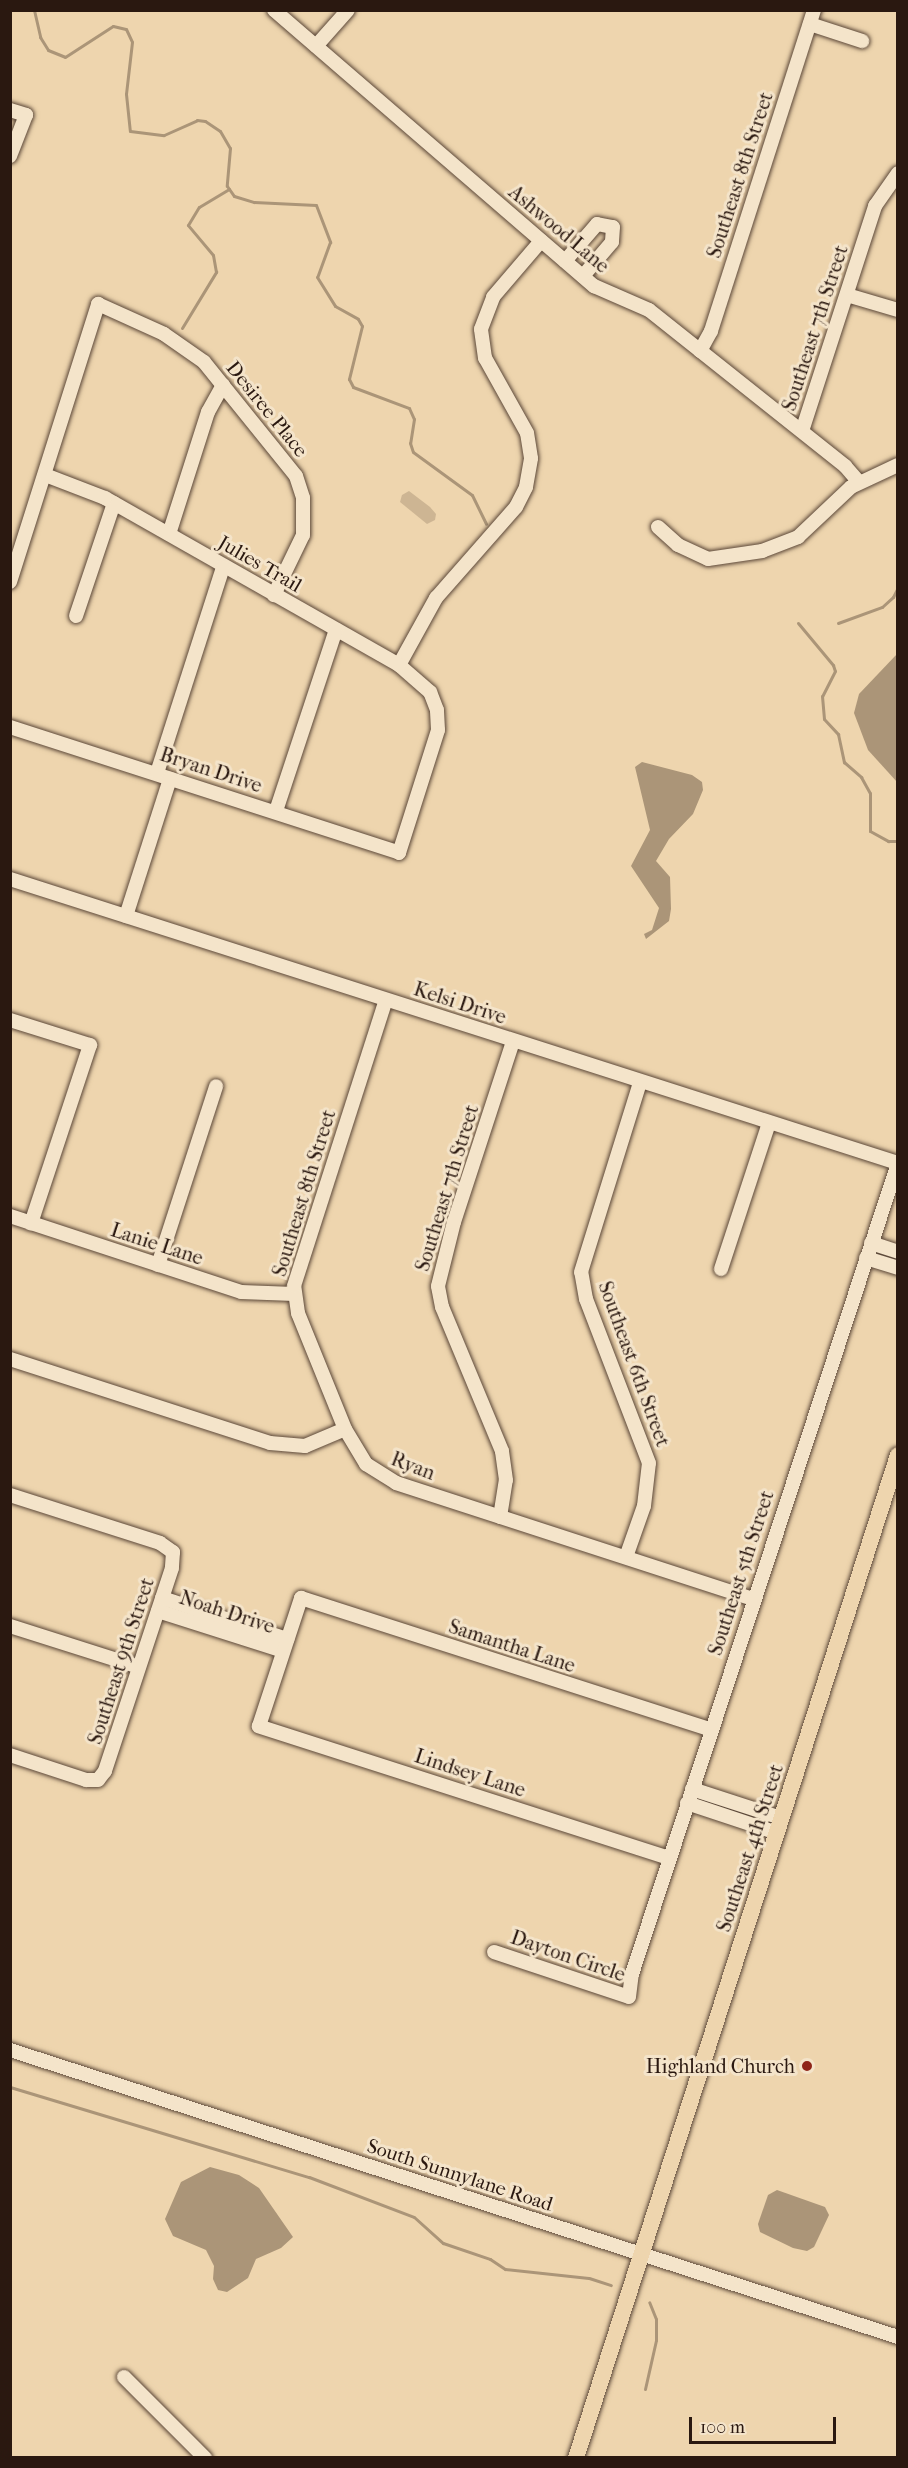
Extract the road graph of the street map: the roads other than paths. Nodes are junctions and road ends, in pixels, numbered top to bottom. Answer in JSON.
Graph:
{"nodes":[{"id":1,"x":274,"y":10,"type":"edge"},
{"id":2,"x":348,"y":10,"type":"edge"},
{"id":3,"x":812,"y":17,"type":"edge"},
{"id":4,"x":862,"y":41,"type":"dead end"},
{"id":5,"x":316,"y":46,"type":"junction"},
{"id":6,"x":10,"y":110,"type":"edge"},
{"id":7,"x":10,"y":156,"type":"edge"},
{"id":8,"x":897,"y":173,"type":"edge"},
{"id":9,"x":541,"y":241,"type":"junction"},
{"id":10,"x":565,"y":261,"type":"junction"},
{"id":11,"x":583,"y":276,"type":"junction"},
{"id":12,"x":847,"y":295,"type":"junction"},
{"id":13,"x":897,"y":310,"type":"edge"},
{"id":14,"x":700,"y":351,"type":"junction"},
{"id":15,"x":223,"y":385,"type":"junction"},
{"id":16,"x":802,"y":431,"type":"junction"},
{"id":17,"x":897,"y":465,"type":"edge"},
{"id":18,"x":45,"y":475,"type":"junction"},
{"id":19,"x":859,"y":482,"type":"junction"},
{"id":20,"x":114,"y":503,"type":"junction"},
{"id":21,"x":658,"y":527,"type":"dead end"},
{"id":22,"x":169,"y":534,"type":"junction"},
{"id":23,"x":224,"y":567,"type":"junction"},
{"id":24,"x":10,"y":582,"type":"edge"},
{"id":25,"x":274,"y":595,"type":"junction"},
{"id":26,"x":76,"y":616,"type":"dead end"},
{"id":27,"x":336,"y":630,"type":"junction"},
{"id":28,"x":399,"y":665,"type":"junction"},
{"id":29,"x":10,"y":727,"type":"edge"},
{"id":30,"x":157,"y":773,"type":"junction"},
{"id":31,"x":171,"y":779,"type":"junction"},
{"id":32,"x":276,"y":811,"type":"junction"},
{"id":33,"x":399,"y":853,"type":"joint"},
{"id":34,"x":10,"y":879,"type":"edge"},
{"id":35,"x":126,"y":916,"type":"junction"},
{"id":36,"x":386,"y":1000,"type":"junction"},
{"id":37,"x":10,"y":1020,"type":"edge"},
{"id":38,"x":513,"y":1041,"type":"junction"},
{"id":39,"x":640,"y":1082,"type":"junction"},
{"id":40,"x":216,"y":1086,"type":"dead end"},
{"id":41,"x":769,"y":1123,"type":"junction"},
{"id":42,"x":897,"y":1163,"type":"edge"},
{"id":43,"x":10,"y":1216,"type":"edge"},
{"id":44,"x":31,"y":1223,"type":"junction"},
{"id":45,"x":871,"y":1243,"type":"junction"},
{"id":46,"x":897,"y":1252,"type":"edge"},
{"id":47,"x":866,"y":1258,"type":"junction"},
{"id":48,"x":158,"y":1265,"type":"junction"},
{"id":49,"x":897,"y":1268,"type":"edge"},
{"id":50,"x":721,"y":1269,"type":"dead end"},
{"id":51,"x":294,"y":1294,"type":"junction"},
{"id":52,"x":10,"y":1359,"type":"edge"},
{"id":53,"x":345,"y":1429,"type":"junction"},
{"id":54,"x":897,"y":1455,"type":"edge"},
{"id":55,"x":10,"y":1495,"type":"edge"},
{"id":56,"x":500,"y":1517,"type":"junction"},
{"id":57,"x":626,"y":1557,"type":"junction"},
{"id":58,"x":753,"y":1599,"type":"junction"},
{"id":59,"x":160,"y":1605,"type":"junction"},
{"id":60,"x":10,"y":1626,"type":"edge"},
{"id":61,"x":285,"y":1645,"type":"junction"},
{"id":62,"x":139,"y":1667,"type":"junction"},
{"id":63,"x":711,"y":1730,"type":"junction"},
{"id":64,"x":10,"y":1755,"type":"edge"},
{"id":65,"x":692,"y":1788,"type":"junction"},
{"id":66,"x":687,"y":1803,"type":"junction"},
{"id":67,"x":779,"y":1826,"type":"junction"},
{"id":68,"x":669,"y":1858,"type":"junction"},
{"id":69,"x":494,"y":1952,"type":"dead end"},
{"id":70,"x":629,"y":1997,"type":"joint"},
{"id":71,"x":10,"y":2050,"type":"edge"},
{"id":72,"x":641,"y":2253,"type":"junction"},
{"id":73,"x":897,"y":2337,"type":"edge"},
{"id":74,"x":124,"y":2378,"type":"dead end"},
{"id":75,"x":205,"y":2457,"type":"edge"},
{"id":76,"x":576,"y":2457,"type":"edge"}],
"edges":[{"from":1,"to":5,"type":"street","name":"Ashwood Lane"},
{"from":2,"to":5,"type":"street"},
{"from":3,"to":4,"type":"street"},
{"from":3,"to":14,"type":"street","name":"Southeast 8th Street"},
{"from":5,"to":9,"type":"street","name":"Ashwood Lane"},
{"from":6,"to":7,"type":"street"},
{"from":8,"to":12,"type":"street","name":"Southeast 7th Street"},
{"from":9,"to":10,"type":"street","name":"Ashwood Lane"},
{"from":9,"to":28,"type":"street"},
{"from":10,"to":11,"type":"street","name":"Ashwood Lane"},
{"from":10,"to":11,"type":"street"},
{"from":11,"to":14,"type":"street","name":"Ashwood Lane"},
{"from":12,"to":13,"type":"street"},
{"from":12,"to":16,"type":"street","name":"Southeast 7th Street"},
{"from":14,"to":16,"type":"street","name":"Ashwood Lane"},
{"from":15,"to":18,"type":"street","name":"Desiree Place"},
{"from":15,"to":22,"type":"street"},
{"from":15,"to":25,"type":"street","name":"Desiree Place"},
{"from":16,"to":19,"type":"street","name":"Ashwood Lane"},
{"from":17,"to":19,"type":"street"},
{"from":18,"to":20,"type":"street","name":"Julies Trail"},
{"from":18,"to":24,"type":"street"},
{"from":19,"to":21,"type":"street"},
{"from":20,"to":22,"type":"street","name":"Julies Trail"},
{"from":20,"to":26,"type":"street"},
{"from":22,"to":23,"type":"street","name":"Julies Trail"},
{"from":23,"to":25,"type":"street","name":"Julies Trail"},
{"from":23,"to":30,"type":"street"},
{"from":25,"to":27,"type":"street","name":"Julies Trail"},
{"from":27,"to":28,"type":"street","name":"Julies Trail"},
{"from":27,"to":32,"type":"street"},
{"from":28,"to":33,"type":"street","name":"Julies Trail"},
{"from":29,"to":30,"type":"street","name":"Bryan Drive"},
{"from":30,"to":31,"type":"street","name":"Bryan Drive"},
{"from":31,"to":32,"type":"street","name":"Bryan Drive"},
{"from":31,"to":35,"type":"street"},
{"from":32,"to":33,"type":"street","name":"Bryan Drive"},
{"from":34,"to":35,"type":"street","name":"Kelsi Drive"},
{"from":35,"to":36,"type":"street","name":"Kelsi Drive"},
{"from":36,"to":38,"type":"street","name":"Kelsi Drive"},
{"from":36,"to":51,"type":"street","name":"Southeast 8th Street"},
{"from":37,"to":44,"type":"street"},
{"from":38,"to":39,"type":"street","name":"Kelsi Drive"},
{"from":38,"to":56,"type":"street","name":"Southeast 7th Street"},
{"from":39,"to":41,"type":"street","name":"Kelsi Drive"},
{"from":39,"to":57,"type":"street","name":"Southeast 6th Street"},
{"from":40,"to":48,"type":"street"},
{"from":41,"to":42,"type":"street","name":"Kelsi Drive"},
{"from":41,"to":50,"type":"street"},
{"from":42,"to":45,"type":"street","name":"Southeast 5th Street"},
{"from":43,"to":44,"type":"street","name":"Lanie Lane"},
{"from":44,"to":48,"type":"street","name":"Lanie Lane"},
{"from":45,"to":46,"type":"street"},
{"from":45,"to":47,"type":"street","name":"Southeast 5th Street"},
{"from":47,"to":49,"type":"street"},
{"from":47,"to":58,"type":"street","name":"Southeast 5th Street"},
{"from":48,"to":51,"type":"street","name":"Lanie Lane"},
{"from":51,"to":53,"type":"street","name":"Southeast 8th Street"},
{"from":52,"to":53,"type":"street"},
{"from":53,"to":56,"type":"street","name":"Ryan"},
{"from":54,"to":67,"type":"main road","name":"Southeast 4th Street"},
{"from":55,"to":59,"type":"street","name":"Southeast 9th Street"},
{"from":56,"to":57,"type":"street","name":"Ryan"},
{"from":57,"to":58,"type":"street","name":"Ryan"},
{"from":58,"to":63,"type":"street","name":"Southeast 5th Street"},
{"from":59,"to":61,"type":"street","name":"Noah Drive"},
{"from":59,"to":62,"type":"street","name":"Southeast 9th Street"},
{"from":60,"to":62,"type":"street"},
{"from":61,"to":63,"type":"street","name":"Samantha Lane"},
{"from":61,"to":68,"type":"street","name":"Lindsey Lane"},
{"from":62,"to":64,"type":"street","name":"Southeast 9th Street"},
{"from":63,"to":65,"type":"street","name":"Southeast 5th Street"},
{"from":65,"to":66,"type":"street","name":"Southeast 5th Street"},
{"from":65,"to":67,"type":"street"},
{"from":66,"to":67,"type":"street"},
{"from":66,"to":68,"type":"street","name":"Southeast 5th Street"},
{"from":67,"to":72,"type":"main road","name":"Southeast 4th Street"},
{"from":68,"to":70,"type":"street","name":"Southeast 5th Street"},
{"from":69,"to":70,"type":"street","name":"Dayton Circle"},
{"from":71,"to":72,"type":"street","name":"South Sunnylane Road"},
{"from":72,"to":73,"type":"street","name":"South Sunnylane Road"},
{"from":72,"to":76,"type":"main road","name":"Southeast 4th Street"},
{"from":74,"to":75,"type":"street"}]}
